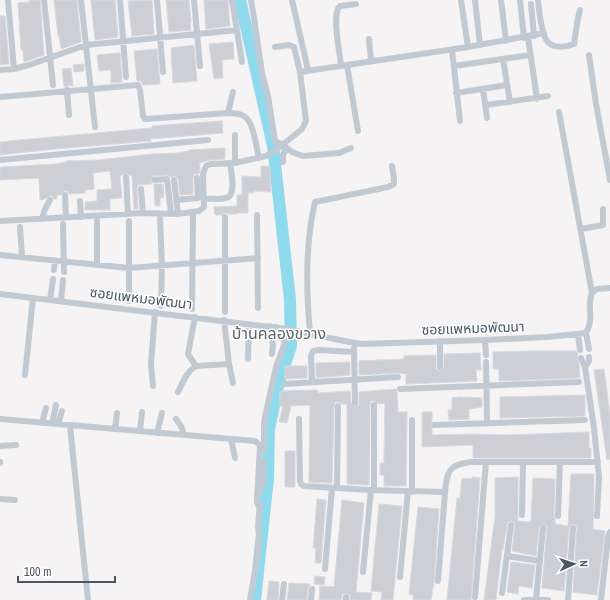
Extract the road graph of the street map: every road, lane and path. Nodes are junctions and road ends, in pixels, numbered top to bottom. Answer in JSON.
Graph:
{"nodes":[{"id":1,"x":8,"y":0,"type":"edge"},
{"id":2,"x":44,"y":0,"type":"edge"},
{"id":3,"x":81,"y":0,"type":"edge"},
{"id":4,"x":120,"y":0,"type":"edge"},
{"id":5,"x":157,"y":0,"type":"edge"},
{"id":6,"x":194,"y":0,"type":"edge"},
{"id":7,"x":232,"y":0,"type":"edge"},
{"id":8,"x":250,"y":0,"type":"edge"},
{"id":9,"x":292,"y":0,"type":"edge"},
{"id":10,"x":461,"y":0,"type":"edge"},
{"id":11,"x":475,"y":0,"type":"edge"},
{"id":12,"x":501,"y":0,"type":"edge"},
{"id":13,"x":520,"y":0,"type":"edge"},
{"id":14,"x":538,"y":0,"type":"edge"},
{"id":15,"x":356,"y":4,"type":"dead end"},
{"id":16,"x":531,"y":4,"type":"dead end"},
{"id":17,"x":580,"y":10,"type":"dead end"},
{"id":18,"x":237,"y":30,"type":"junction"},
{"id":19,"x":544,"y":33,"type":"junction"},
{"id":20,"x":197,"y":34,"type":"junction"},
{"id":21,"x":528,"y":37,"type":"junction"},
{"id":22,"x":160,"y":38,"type":"junction"},
{"id":23,"x":369,"y":39,"type":"dead end"},
{"id":24,"x":123,"y":41,"type":"junction"},
{"id":25,"x":506,"y":41,"type":"junction"},
{"id":26,"x":86,"y":45,"type":"junction"},
{"id":27,"x":480,"y":45,"type":"junction"},
{"id":28,"x":275,"y":47,"type":"dead end"},
{"id":29,"x":468,"y":48,"type":"junction"},
{"id":30,"x":452,"y":50,"type":"junction"},
{"id":31,"x":530,"y":55,"type":"junction"},
{"id":32,"x":589,"y":55,"type":"dead end"},
{"id":33,"x":51,"y":58,"type":"junction"},
{"id":34,"x":503,"y":59,"type":"junction"},
{"id":35,"x":371,"y":61,"type":"junction"},
{"id":36,"x":242,"y":62,"type":"dead end"},
{"id":37,"x":344,"y":65,"type":"junction"},
{"id":38,"x":200,"y":66,"type":"dead end"},
{"id":39,"x":454,"y":66,"type":"junction"},
{"id":40,"x":14,"y":69,"type":"junction"},
{"id":41,"x":0,"y":70,"type":"edge"},
{"id":42,"x":308,"y":70,"type":"junction"},
{"id":43,"x":163,"y":72,"type":"dead end"},
{"id":44,"x":300,"y":72,"type":"junction"},
{"id":45,"x":126,"y":78,"type":"dead end"},
{"id":46,"x":53,"y":85,"type":"dead end"},
{"id":47,"x":507,"y":85,"type":"junction"},
{"id":48,"x":90,"y":88,"type":"junction"},
{"id":49,"x":483,"y":89,"type":"junction"},
{"id":50,"x":67,"y":90,"type":"junction"},
{"id":51,"x":233,"y":92,"type":"dead end"},
{"id":52,"x":456,"y":93,"type":"junction"},
{"id":53,"x":548,"y":96,"type":"dead end"},
{"id":54,"x":0,"y":97,"type":"edge"},
{"id":55,"x":537,"y":99,"type":"junction"},
{"id":56,"x":510,"y":102,"type":"junction"},
{"id":57,"x":486,"y":105,"type":"junction"},
{"id":58,"x":228,"y":112,"type":"junction"},
{"id":59,"x":559,"y":112,"type":"dead end"},
{"id":60,"x":69,"y":116,"type":"dead end"},
{"id":61,"x":487,"y":118,"type":"dead end"},
{"id":62,"x":460,"y":121,"type":"dead end"},
{"id":63,"x":95,"y":127,"type":"dead end"},
{"id":64,"x":358,"y":131,"type":"dead end"},
{"id":65,"x":235,"y":135,"type":"dead end"},
{"id":66,"x":208,"y":140,"type":"dead end"},
{"id":67,"x":283,"y":147,"type":"junction"},
{"id":68,"x":351,"y":148,"type":"dead end"},
{"id":69,"x":262,"y":157,"type":"junction"},
{"id":70,"x":0,"y":160,"type":"edge"},
{"id":71,"x":283,"y":162,"type":"dead end"},
{"id":72,"x":232,"y":163,"type":"junction"},
{"id":73,"x":392,"y":166,"type":"dead end"},
{"id":74,"x":126,"y":177,"type":"dead end"},
{"id":75,"x":197,"y":178,"type":"dead end"},
{"id":76,"x":154,"y":180,"type":"dead end"},
{"id":77,"x":174,"y":180,"type":"dead end"},
{"id":78,"x":610,"y":180,"type":"edge"},
{"id":79,"x":141,"y":189,"type":"dead end"},
{"id":80,"x":65,"y":196,"type":"dead end"},
{"id":81,"x":204,"y":198,"type":"junction"},
{"id":82,"x":50,"y":200,"type":"dead end"},
{"id":83,"x":176,"y":200,"type":"junction"},
{"id":84,"x":80,"y":201,"type":"dead end"},
{"id":85,"x":603,"y":209,"type":"dead end"},
{"id":86,"x":143,"y":213,"type":"junction"},
{"id":87,"x":128,"y":214,"type":"junction"},
{"id":88,"x":174,"y":214,"type":"junction"},
{"id":89,"x":257,"y":215,"type":"dead end"},
{"id":90,"x":193,"y":216,"type":"dead end"},
{"id":91,"x":66,"y":217,"type":"junction"},
{"id":92,"x":81,"y":217,"type":"junction"},
{"id":93,"x":225,"y":217,"type":"dead end"},
{"id":94,"x":42,"y":219,"type":"junction"},
{"id":95,"x":160,"y":219,"type":"dead end"},
{"id":96,"x":0,"y":221,"type":"edge"},
{"id":97,"x":97,"y":221,"type":"dead end"},
{"id":98,"x":129,"y":221,"type":"dead end"},
{"id":99,"x":64,"y":224,"type":"dead end"},
{"id":100,"x":20,"y":227,"type":"dead end"},
{"id":101,"x":581,"y":229,"type":"junction"},
{"id":102,"x":0,"y":255,"type":"edge"},
{"id":103,"x":22,"y":257,"type":"junction"},
{"id":104,"x":258,"y":258,"type":"junction"},
{"id":105,"x":225,"y":260,"type":"junction"},
{"id":106,"x":55,"y":261,"type":"junction"},
{"id":107,"x":65,"y":262,"type":"junction"},
{"id":108,"x":192,"y":263,"type":"junction"},
{"id":109,"x":97,"y":265,"type":"junction"},
{"id":110,"x":162,"y":265,"type":"junction"},
{"id":111,"x":129,"y":268,"type":"junction"},
{"id":112,"x":54,"y":270,"type":"dead end"},
{"id":113,"x":64,"y":272,"type":"dead end"},
{"id":114,"x":53,"y":279,"type":"dead end"},
{"id":115,"x":63,"y":280,"type":"dead end"},
{"id":116,"x":610,"y":288,"type":"edge"},
{"id":117,"x":592,"y":293,"type":"junction"},
{"id":118,"x":0,"y":294,"type":"edge"},
{"id":119,"x":32,"y":298,"type":"junction"},
{"id":120,"x":50,"y":300,"type":"junction"},
{"id":121,"x":61,"y":301,"type":"junction"},
{"id":122,"x":129,"y":301,"type":"dead end"},
{"id":123,"x":161,"y":306,"type":"dead end"},
{"id":124,"x":258,"y":308,"type":"dead end"},
{"id":125,"x":192,"y":309,"type":"dead end"},
{"id":126,"x":155,"y":312,"type":"junction"},
{"id":127,"x":225,"y":312,"type":"dead end"},
{"id":128,"x":195,"y":317,"type":"junction"},
{"id":129,"x":224,"y":320,"type":"junction"},
{"id":130,"x":249,"y":324,"type":"junction"},
{"id":131,"x":274,"y":327,"type":"junction"},
{"id":132,"x":310,"y":333,"type":"junction"},
{"id":133,"x":586,"y":333,"type":"junction"},
{"id":134,"x":578,"y":334,"type":"junction"},
{"id":135,"x":485,"y":340,"type":"junction"},
{"id":136,"x":440,"y":341,"type":"junction"},
{"id":137,"x":354,"y":343,"type":"junction"},
{"id":138,"x":588,"y":349,"type":"dead end"},
{"id":139,"x":580,"y":350,"type":"dead end"},
{"id":140,"x":354,"y":352,"type":"junction"},
{"id":141,"x":272,"y":354,"type":"dead end"},
{"id":142,"x":486,"y":355,"type":"dead end"},
{"id":143,"x":589,"y":357,"type":"dead end"},
{"id":144,"x":581,"y":358,"type":"dead end"},
{"id":145,"x":248,"y":359,"type":"dead end"},
{"id":146,"x":486,"y":362,"type":"dead end"},
{"id":147,"x":229,"y":364,"type":"junction"},
{"id":148,"x":196,"y":366,"type":"junction"},
{"id":149,"x":440,"y":366,"type":"dead end"},
{"id":150,"x":585,"y":367,"type":"junction"},
{"id":151,"x":25,"y":375,"type":"dead end"},
{"id":152,"x":398,"y":377,"type":"dead end"},
{"id":153,"x":354,"y":379,"type":"junction"},
{"id":154,"x":312,"y":382,"type":"junction"},
{"id":155,"x":579,"y":382,"type":"dead end"},
{"id":156,"x":233,"y":383,"type":"dead end"},
{"id":157,"x":284,"y":384,"type":"dead end"},
{"id":158,"x":486,"y":385,"type":"junction"},
{"id":159,"x":153,"y":386,"type":"dead end"},
{"id":160,"x":400,"y":389,"type":"dead end"},
{"id":161,"x":178,"y":392,"type":"dead end"},
{"id":162,"x":355,"y":403,"type":"dead end"},
{"id":163,"x":56,"y":405,"type":"dead end"},
{"id":164,"x":374,"y":405,"type":"dead end"},
{"id":165,"x":338,"y":406,"type":"dead end"},
{"id":166,"x":46,"y":408,"type":"dead end"},
{"id":167,"x":62,"y":411,"type":"dead end"},
{"id":168,"x":117,"y":412,"type":"dead end"},
{"id":169,"x":142,"y":412,"type":"dead end"},
{"id":170,"x":162,"y":412,"type":"dead end"},
{"id":171,"x":0,"y":419,"type":"edge"},
{"id":172,"x":176,"y":419,"type":"dead end"},
{"id":173,"x":299,"y":419,"type":"dead end"},
{"id":174,"x":412,"y":420,"type":"dead end"},
{"id":175,"x":585,"y":420,"type":"dead end"},
{"id":176,"x":42,"y":423,"type":"junction"},
{"id":177,"x":487,"y":423,"type":"junction"},
{"id":178,"x":55,"y":424,"type":"junction"},
{"id":179,"x":434,"y":425,"type":"dead end"},
{"id":180,"x":70,"y":426,"type":"junction"},
{"id":181,"x":115,"y":429,"type":"junction"},
{"id":182,"x":140,"y":431,"type":"junction"},
{"id":183,"x":157,"y":433,"type":"junction"},
{"id":184,"x":184,"y":435,"type":"junction"},
{"id":185,"x":231,"y":439,"type":"junction"},
{"id":186,"x":16,"y":445,"type":"dead end"},
{"id":187,"x":0,"y":446,"type":"edge"},
{"id":188,"x":235,"y":458,"type":"dead end"},
{"id":189,"x":486,"y":462,"type":"junction"},
{"id":190,"x":524,"y":462,"type":"junction"},
{"id":191,"x":560,"y":462,"type":"junction"},
{"id":192,"x":598,"y":462,"type":"junction"},
{"id":193,"x":335,"y":488,"type":"junction"},
{"id":194,"x":372,"y":490,"type":"junction"},
{"id":195,"x":410,"y":492,"type":"junction"},
{"id":196,"x":445,"y":492,"type":"junction"},
{"id":197,"x":0,"y":499,"type":"edge"},
{"id":198,"x":15,"y":500,"type":"dead end"},
{"id":199,"x":260,"y":506,"type":"junction"},
{"id":200,"x":522,"y":515,"type":"dead end"},
{"id":201,"x":558,"y":516,"type":"dead end"},
{"id":202,"x":597,"y":516,"type":"dead end"},
{"id":203,"x":511,"y":525,"type":"dead end"},
{"id":204,"x":543,"y":528,"type":"dead end"},
{"id":205,"x":573,"y":528,"type":"dead end"},
{"id":206,"x":610,"y":532,"type":"edge"},
{"id":207,"x":507,"y":556,"type":"junction"},
{"id":208,"x":540,"y":561,"type":"junction"},
{"id":209,"x":325,"y":569,"type":"dead end"},
{"id":210,"x":363,"y":572,"type":"dead end"},
{"id":211,"x":400,"y":577,"type":"dead end"},
{"id":212,"x":438,"y":581,"type":"dead end"},
{"id":213,"x":284,"y":584,"type":"dead end"},
{"id":214,"x":312,"y":589,"type":"dead end"},
{"id":215,"x":502,"y":593,"type":"dead end"},
{"id":216,"x":475,"y":597,"type":"dead end"},
{"id":217,"x":539,"y":599,"type":"edge"},
{"id":218,"x":88,"y":600,"type":"edge"},
{"id":219,"x":250,"y":600,"type":"edge"},
{"id":220,"x":282,"y":600,"type":"edge"},
{"id":221,"x":311,"y":600,"type":"edge"},
{"id":222,"x":524,"y":600,"type":"edge"},
{"id":223,"x":548,"y":600,"type":"edge"},
{"id":224,"x":568,"y":600,"type":"edge"},
{"id":225,"x":601,"y":600,"type":"edge"}],
"edges":[{"from":1,"to":40,"type":"street"},
{"from":2,"to":33,"type":"street"},
{"from":3,"to":26,"type":"street"},
{"from":4,"to":24,"type":"street"},
{"from":5,"to":22,"type":"street"},
{"from":6,"to":20,"type":"street"},
{"from":7,"to":18,"type":"street"},
{"from":8,"to":67,"type":"street"},
{"from":9,"to":42,"type":"street"},
{"from":10,"to":29,"type":"street"},
{"from":11,"to":27,"type":"street"},
{"from":12,"to":25,"type":"street"},
{"from":13,"to":21,"type":"street"},
{"from":14,"to":19,"type":"street"},
{"from":15,"to":37,"type":"street"},
{"from":16,"to":21,"type":"street"},
{"from":17,"to":19,"type":"street"},
{"from":18,"to":20,"type":"street"},
{"from":18,"to":36,"type":"street"},
{"from":19,"to":21,"type":"street"},
{"from":20,"to":22,"type":"street"},
{"from":20,"to":38,"type":"street"},
{"from":21,"to":25,"type":"street"},
{"from":21,"to":31,"type":"street"},
{"from":22,"to":24,"type":"street"},
{"from":22,"to":43,"type":"street"},
{"from":23,"to":35,"type":"street"},
{"from":24,"to":26,"type":"street"},
{"from":24,"to":45,"type":"street"},
{"from":25,"to":27,"type":"street"},
{"from":26,"to":33,"type":"street"},
{"from":26,"to":48,"type":"street"},
{"from":27,"to":29,"type":"street"},
{"from":28,"to":44,"type":"street"},
{"from":29,"to":30,"type":"street"},
{"from":30,"to":35,"type":"street"},
{"from":30,"to":39,"type":"street"},
{"from":31,"to":34,"type":"street"},
{"from":31,"to":55,"type":"street"},
{"from":32,"to":78,"type":"street"},
{"from":33,"to":40,"type":"street"},
{"from":33,"to":46,"type":"street"},
{"from":34,"to":39,"type":"street"},
{"from":34,"to":47,"type":"street"},
{"from":35,"to":37,"type":"street"},
{"from":37,"to":42,"type":"street"},
{"from":37,"to":64,"type":"street"},
{"from":39,"to":52,"type":"street"},
{"from":40,"to":41,"type":"street"},
{"from":42,"to":44,"type":"street"},
{"from":44,"to":67,"type":"street"},
{"from":47,"to":49,"type":"street"},
{"from":47,"to":56,"type":"street"},
{"from":48,"to":50,"type":"street"},
{"from":48,"to":58,"type":"street"},
{"from":48,"to":63,"type":"street"},
{"from":49,"to":52,"type":"street"},
{"from":49,"to":57,"type":"street"},
{"from":50,"to":54,"type":"street"},
{"from":50,"to":60,"type":"street"},
{"from":51,"to":58,"type":"street"},
{"from":52,"to":62,"type":"street"},
{"from":53,"to":55,"type":"street"},
{"from":55,"to":56,"type":"street"},
{"from":56,"to":57,"type":"street"},
{"from":57,"to":61,"type":"street"},
{"from":58,"to":69,"type":"street"},
{"from":59,"to":101,"type":"street"},
{"from":65,"to":72,"type":"street"},
{"from":66,"to":70,"type":"street"},
{"from":67,"to":68,"type":"street"},
{"from":67,"to":69,"type":"street"},
{"from":67,"to":71,"type":"street"},
{"from":69,"to":72,"type":"street"},
{"from":72,"to":81,"type":"street"},
{"from":72,"to":81,"type":"street"},
{"from":73,"to":132,"type":"street"},
{"from":74,"to":87,"type":"street"},
{"from":75,"to":83,"type":"street"},
{"from":76,"to":88,"type":"street"},
{"from":77,"to":83,"type":"street"},
{"from":79,"to":86,"type":"street"},
{"from":80,"to":91,"type":"street"},
{"from":81,"to":88,"type":"street"},
{"from":82,"to":94,"type":"street"},
{"from":83,"to":88,"type":"street"},
{"from":84,"to":92,"type":"street"},
{"from":85,"to":101,"type":"street"},
{"from":86,"to":87,"type":"street"},
{"from":86,"to":88,"type":"street"},
{"from":87,"to":92,"type":"street"},
{"from":89,"to":104,"type":"street"},
{"from":90,"to":108,"type":"street"},
{"from":91,"to":92,"type":"street"},
{"from":91,"to":94,"type":"street"},
{"from":93,"to":105,"type":"street"},
{"from":94,"to":96,"type":"street"},
{"from":95,"to":110,"type":"street"},
{"from":97,"to":109,"type":"street"},
{"from":98,"to":111,"type":"street"},
{"from":99,"to":107,"type":"street"},
{"from":100,"to":103,"type":"street"},
{"from":101,"to":117,"type":"street"},
{"from":102,"to":103,"type":"street"},
{"from":103,"to":106,"type":"street"},
{"from":104,"to":105,"type":"street"},
{"from":104,"to":124,"type":"street"},
{"from":105,"to":108,"type":"street"},
{"from":105,"to":127,"type":"street"},
{"from":106,"to":107,"type":"street"},
{"from":106,"to":112,"type":"street"},
{"from":107,"to":109,"type":"street"},
{"from":107,"to":113,"type":"street"},
{"from":108,"to":110,"type":"street"},
{"from":108,"to":125,"type":"street"},
{"from":109,"to":111,"type":"street"},
{"from":110,"to":111,"type":"street"},
{"from":110,"to":123,"type":"street"},
{"from":111,"to":122,"type":"street"},
{"from":114,"to":120,"type":"street"},
{"from":115,"to":121,"type":"street"},
{"from":116,"to":117,"type":"street"},
{"from":117,"to":133,"type":"street"},
{"from":118,"to":119,"type":"street","name":"ซอยแพหมอพัฒนา"},
{"from":119,"to":120,"type":"street","name":"ซอยแพหมอพัฒนา"},
{"from":119,"to":151,"type":"street"},
{"from":120,"to":121,"type":"street","name":"ซอยแพหมอพัฒนา"},
{"from":121,"to":126,"type":"street","name":"ซอยแพหมอพัฒนา"},
{"from":126,"to":128,"type":"street","name":"ซอยแพหมอพัฒนา"},
{"from":126,"to":159,"type":"street"},
{"from":128,"to":129,"type":"street","name":"ซอยแพหมอพัฒนา"},
{"from":128,"to":148,"type":"street"},
{"from":129,"to":130,"type":"street","name":"ซอยแพหมอพัฒนา"},
{"from":129,"to":147,"type":"street"},
{"from":130,"to":131,"type":"street","name":"ซอยแพหมอพัฒนา"},
{"from":130,"to":145,"type":"street"},
{"from":131,"to":132,"type":"street","name":"ซอยแพหมอพัฒนา"},
{"from":131,"to":141,"type":"street"},
{"from":131,"to":199,"type":"street"},
{"from":132,"to":137,"type":"street","name":"ซอยแพหมอพัฒนา"},
{"from":133,"to":134,"type":"street","name":"ซอยแพหมอพัฒนา"},
{"from":133,"to":138,"type":"street"},
{"from":134,"to":135,"type":"street","name":"ซอยแพหมอพัฒนา"},
{"from":134,"to":139,"type":"street"},
{"from":135,"to":136,"type":"street","name":"ซอยแพหมอพัฒนา"},
{"from":135,"to":142,"type":"street"},
{"from":136,"to":137,"type":"street","name":"ซอยแพหมอพัฒนา"},
{"from":136,"to":149,"type":"street"},
{"from":137,"to":140,"type":"street"},
{"from":140,"to":153,"type":"street"},
{"from":140,"to":154,"type":"street"},
{"from":143,"to":150,"type":"street"},
{"from":144,"to":150,"type":"street"},
{"from":146,"to":158,"type":"street"},
{"from":147,"to":148,"type":"street"},
{"from":147,"to":156,"type":"street"},
{"from":148,"to":161,"type":"street"},
{"from":150,"to":192,"type":"street"},
{"from":152,"to":153,"type":"street"},
{"from":153,"to":154,"type":"street"},
{"from":153,"to":162,"type":"street"},
{"from":154,"to":157,"type":"street"},
{"from":155,"to":158,"type":"street"},
{"from":158,"to":160,"type":"street"},
{"from":158,"to":177,"type":"street"},
{"from":163,"to":178,"type":"street"},
{"from":164,"to":194,"type":"street"},
{"from":165,"to":193,"type":"street"},
{"from":166,"to":176,"type":"street"},
{"from":167,"to":178,"type":"street"},
{"from":168,"to":181,"type":"street"},
{"from":169,"to":182,"type":"street"},
{"from":170,"to":183,"type":"street"},
{"from":171,"to":176,"type":"street"},
{"from":172,"to":184,"type":"street"},
{"from":173,"to":193,"type":"street"},
{"from":174,"to":195,"type":"street"},
{"from":175,"to":177,"type":"street"},
{"from":176,"to":178,"type":"street"},
{"from":177,"to":179,"type":"street"},
{"from":178,"to":180,"type":"street"},
{"from":180,"to":181,"type":"street"},
{"from":180,"to":218,"type":"street"},
{"from":181,"to":182,"type":"street"},
{"from":182,"to":183,"type":"street"},
{"from":183,"to":184,"type":"street"},
{"from":184,"to":185,"type":"street"},
{"from":185,"to":188,"type":"street"},
{"from":185,"to":199,"type":"street"},
{"from":186,"to":187,"type":"street"},
{"from":189,"to":190,"type":"street"},
{"from":189,"to":196,"type":"street"},
{"from":189,"to":216,"type":"street"},
{"from":190,"to":191,"type":"street"},
{"from":190,"to":200,"type":"street"},
{"from":191,"to":192,"type":"street"},
{"from":191,"to":201,"type":"street"},
{"from":192,"to":202,"type":"street"},
{"from":193,"to":194,"type":"street"},
{"from":193,"to":209,"type":"street"},
{"from":194,"to":195,"type":"street"},
{"from":194,"to":210,"type":"street"},
{"from":195,"to":196,"type":"street"},
{"from":195,"to":211,"type":"street"},
{"from":196,"to":212,"type":"street"},
{"from":197,"to":198,"type":"street"},
{"from":199,"to":219,"type":"street"},
{"from":203,"to":207,"type":"street"},
{"from":204,"to":208,"type":"street"},
{"from":205,"to":224,"type":"street"},
{"from":206,"to":225,"type":"street"},
{"from":207,"to":208,"type":"street"},
{"from":207,"to":215,"type":"street"},
{"from":208,"to":217,"type":"street"},
{"from":213,"to":220,"type":"street"},
{"from":214,"to":221,"type":"street"},
{"from":217,"to":222,"type":"street"},
{"from":217,"to":223,"type":"street"}]}
